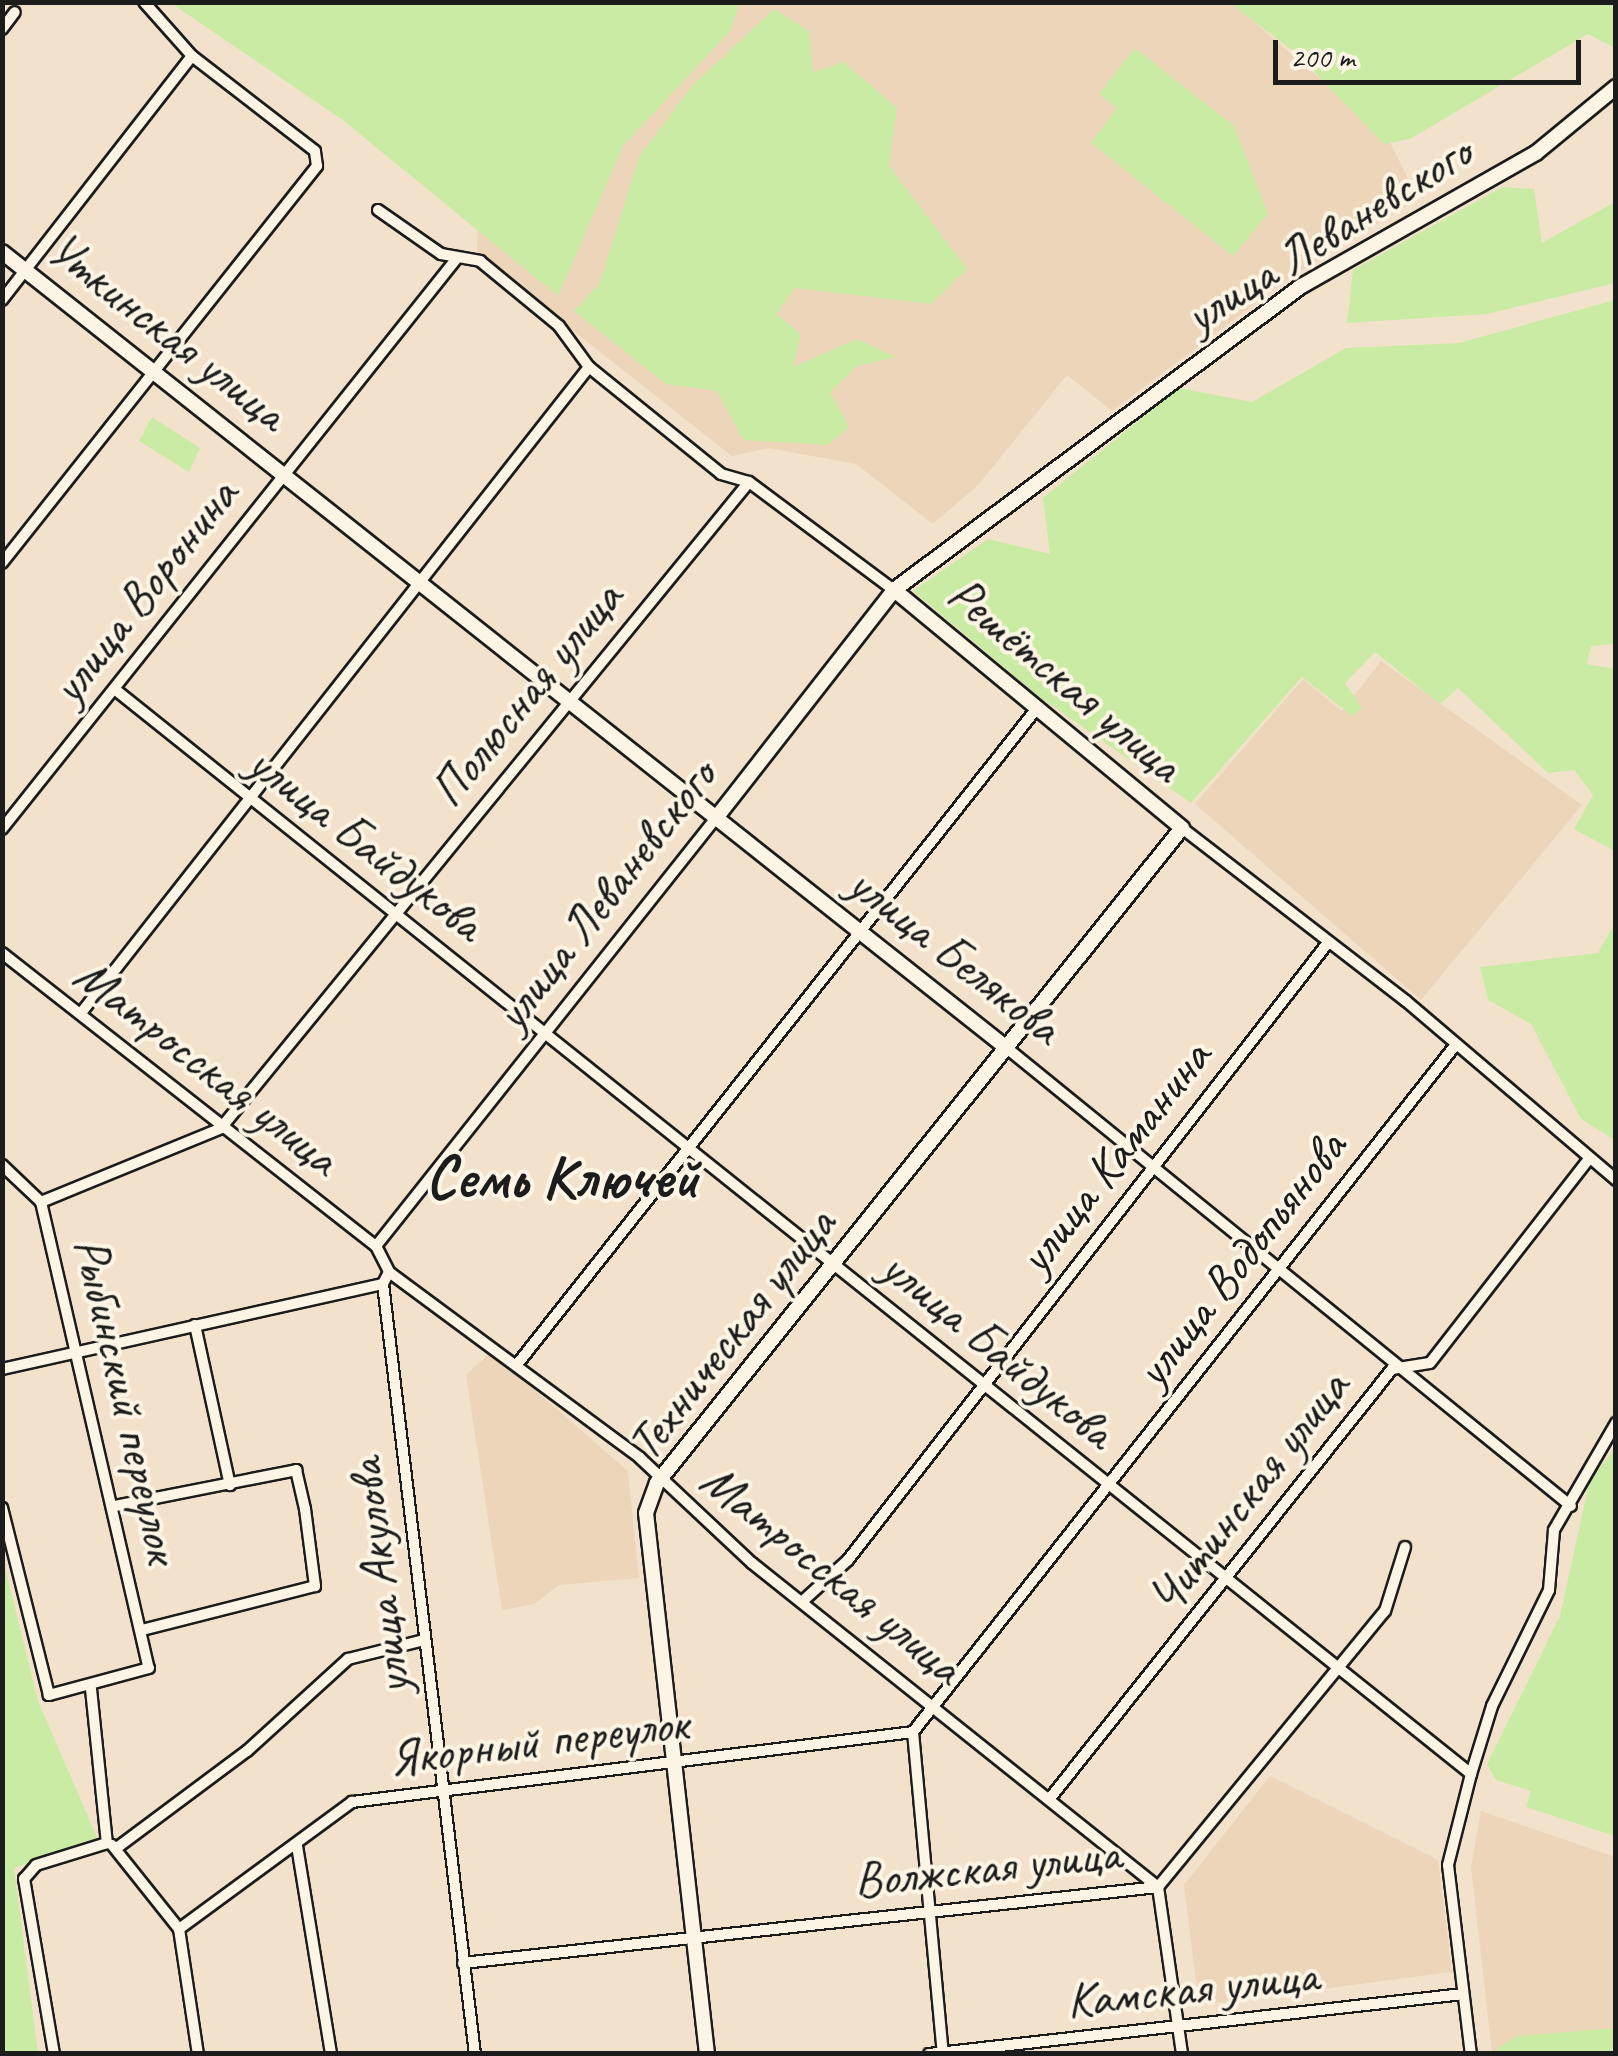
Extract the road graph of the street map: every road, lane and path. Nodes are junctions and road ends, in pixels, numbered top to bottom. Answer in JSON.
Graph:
{"nodes":[{"id":1,"x":144,"y":2,"type":"edge"},
{"id":2,"x":15,"y":12,"type":"dead end"},
{"id":3,"x":2,"y":29,"type":"edge"},
{"id":4,"x":192,"y":56,"type":"junction"},
{"id":5,"x":1616,"y":87,"type":"edge"},
{"id":6,"x":378,"y":210,"type":"dead end"},
{"id":7,"x":2,"y":252,"type":"edge"},
{"id":8,"x":457,"y":258,"type":"junction"},
{"id":9,"x":26,"y":270,"type":"junction"},
{"id":10,"x":2,"y":300,"type":"edge"},
{"id":11,"x":589,"y":367,"type":"junction"},
{"id":12,"x":154,"y":372,"type":"junction"},
{"id":13,"x":282,"y":474,"type":"junction"},
{"id":14,"x":748,"y":482,"type":"junction"},
{"id":15,"x":2,"y":563,"type":"edge"},
{"id":16,"x":421,"y":584,"type":"junction"},
{"id":17,"x":894,"y":590,"type":"junction"},
{"id":18,"x":117,"y":692,"type":"junction"},
{"id":19,"x":566,"y":700,"type":"junction"},
{"id":20,"x":1038,"y":707,"type":"junction"},
{"id":21,"x":252,"y":802,"type":"junction"},
{"id":22,"x":716,"y":818,"type":"junction"},
{"id":23,"x":1182,"y":828,"type":"junction"},
{"id":24,"x":2,"y":829,"type":"edge"},
{"id":25,"x":397,"y":916,"type":"junction"},
{"id":26,"x":859,"y":929,"type":"junction"},
{"id":27,"x":1327,"y":944,"type":"junction"},
{"id":28,"x":2,"y":953,"type":"edge"},
{"id":29,"x":81,"y":1013,"type":"junction"},
{"id":30,"x":548,"y":1034,"type":"junction"},
{"id":31,"x":1008,"y":1048,"type":"junction"},
{"id":32,"x":1454,"y":1048,"type":"junction"},
{"id":33,"x":221,"y":1128,"type":"junction"},
{"id":34,"x":694,"y":1152,"type":"junction"},
{"id":35,"x":1588,"y":1160,"type":"junction"},
{"id":36,"x":1157,"y":1164,"type":"junction"},
{"id":37,"x":2,"y":1165,"type":"edge"},
{"id":38,"x":1616,"y":1180,"type":"edge"},
{"id":39,"x":41,"y":1202,"type":"junction"},
{"id":40,"x":376,"y":1246,"type":"junction"},
{"id":41,"x":1282,"y":1266,"type":"junction"},
{"id":42,"x":835,"y":1267,"type":"junction"},
{"id":43,"x":389,"y":1272,"type":"junction"},
{"id":44,"x":383,"y":1284,"type":"junction"},
{"id":45,"x":196,"y":1326,"type":"junction"},
{"id":46,"x":75,"y":1352,"type":"junction"},
{"id":47,"x":519,"y":1362,"type":"junction"},
{"id":48,"x":2,"y":1369,"type":"edge"},
{"id":49,"x":1412,"y":1369,"type":"junction"},
{"id":50,"x":982,"y":1385,"type":"junction"},
{"id":51,"x":1616,"y":1423,"type":"edge"},
{"id":52,"x":658,"y":1482,"type":"junction"},
{"id":53,"x":230,"y":1485,"type":"junction"},
{"id":54,"x":1108,"y":1486,"type":"junction"},
{"id":55,"x":114,"y":1506,"type":"junction"},
{"id":56,"x":1571,"y":1506,"type":"junction"},
{"id":57,"x":2,"y":1508,"type":"edge"},
{"id":58,"x":1405,"y":1546,"type":"dead end"},
{"id":59,"x":1228,"y":1579,"type":"junction"},
{"id":60,"x":805,"y":1599,"type":"junction"},
{"id":61,"x":143,"y":1630,"type":"junction"},
{"id":62,"x":424,"y":1640,"type":"junction"},
{"id":63,"x":1338,"y":1670,"type":"junction"},
{"id":64,"x":90,"y":1689,"type":"junction"},
{"id":65,"x":934,"y":1703,"type":"junction"},
{"id":66,"x":913,"y":1732,"type":"junction"},
{"id":67,"x":677,"y":1762,"type":"junction"},
{"id":68,"x":1471,"y":1774,"type":"junction"},
{"id":69,"x":443,"y":1792,"type":"junction"},
{"id":70,"x":1052,"y":1797,"type":"junction"},
{"id":71,"x":112,"y":1845,"type":"junction"},
{"id":72,"x":297,"y":1846,"type":"junction"},
{"id":73,"x":1158,"y":1886,"type":"junction"},
{"id":74,"x":931,"y":1908,"type":"junction"},
{"id":75,"x":179,"y":1929,"type":"junction"},
{"id":76,"x":693,"y":1937,"type":"junction"},
{"id":77,"x":462,"y":1963,"type":"junction"},
{"id":78,"x":1464,"y":1994,"type":"junction"},
{"id":79,"x":1179,"y":2029,"type":"junction"},
{"id":80,"x":943,"y":2053,"type":"edge"},
{"id":81,"x":54,"y":2054,"type":"edge"},
{"id":82,"x":198,"y":2054,"type":"edge"},
{"id":83,"x":332,"y":2054,"type":"edge"},
{"id":84,"x":476,"y":2054,"type":"edge"},
{"id":85,"x":707,"y":2054,"type":"edge"},
{"id":86,"x":928,"y":2054,"type":"edge"},
{"id":87,"x":1182,"y":2054,"type":"edge"},
{"id":88,"x":1471,"y":2054,"type":"edge"}],
"edges":[{"from":1,"to":4,"type":"street"},
{"from":2,"to":3,"type":"street"},
{"from":4,"to":9,"type":"street"},
{"from":4,"to":12,"type":"street"},
{"from":5,"to":17,"type":"street","name":"улица Леваневского"},
{"from":6,"to":8,"type":"street","name":"Решётская улица"},
{"from":7,"to":9,"type":"street","name":"Уткинская улица"},
{"from":8,"to":11,"type":"street","name":"Решётская улица"},
{"from":8,"to":13,"type":"street","name":"улица Воронина"},
{"from":9,"to":10,"type":"street"},
{"from":9,"to":12,"type":"street","name":"Уткинская улица"},
{"from":11,"to":14,"type":"street","name":"Решётская улица"},
{"from":11,"to":16,"type":"street"},
{"from":12,"to":13,"type":"street","name":"Уткинская улица"},
{"from":12,"to":15,"type":"street"},
{"from":13,"to":16,"type":"street","name":"улица Белякова"},
{"from":13,"to":18,"type":"street","name":"улица Воронина"},
{"from":14,"to":17,"type":"street","name":"Решётская улица"},
{"from":14,"to":19,"type":"street","name":"Полюсная улица"},
{"from":16,"to":19,"type":"street","name":"улица Белякова"},
{"from":16,"to":21,"type":"street"},
{"from":17,"to":20,"type":"street","name":"Решётская улица"},
{"from":17,"to":22,"type":"street","name":"улица Леваневского"},
{"from":18,"to":21,"type":"street","name":"улица Байдукова"},
{"from":18,"to":24,"type":"street","name":"улица Воронина"},
{"from":19,"to":22,"type":"street","name":"улица Белякова"},
{"from":19,"to":25,"type":"street","name":"Полюсная улица"},
{"from":20,"to":23,"type":"street","name":"Решётская улица"},
{"from":20,"to":26,"type":"street"},
{"from":21,"to":25,"type":"street","name":"улица Байдукова"},
{"from":21,"to":29,"type":"street"},
{"from":22,"to":26,"type":"street","name":"улица Белякова"},
{"from":22,"to":30,"type":"street","name":"улица Леваневского"},
{"from":23,"to":27,"type":"street","name":"Решётская улица"},
{"from":23,"to":31,"type":"street","name":"Техническая улица"},
{"from":25,"to":30,"type":"street","name":"улица Байдукова"},
{"from":25,"to":33,"type":"street","name":"Полюсная улица"},
{"from":26,"to":31,"type":"street","name":"улица Белякова"},
{"from":26,"to":34,"type":"street"},
{"from":27,"to":32,"type":"street","name":"Решётская улица"},
{"from":27,"to":36,"type":"street","name":"улица Каманина"},
{"from":28,"to":29,"type":"street","name":"Матросская улица"},
{"from":29,"to":33,"type":"street","name":"Матросская улица"},
{"from":30,"to":34,"type":"street","name":"улица Байдукова"},
{"from":30,"to":40,"type":"street","name":"улица Леваневского"},
{"from":31,"to":36,"type":"street","name":"улица Белякова"},
{"from":31,"to":42,"type":"street","name":"Техническая улица"},
{"from":32,"to":35,"type":"street","name":"Решётская улица"},
{"from":32,"to":41,"type":"street","name":"улица Водопьянова"},
{"from":33,"to":39,"type":"street","name":"Полюсная улица"},
{"from":33,"to":40,"type":"street","name":"Матросская улица"},
{"from":34,"to":42,"type":"street","name":"улица Байдукова"},
{"from":34,"to":47,"type":"street"},
{"from":35,"to":38,"type":"street","name":"Решётская улица"},
{"from":35,"to":49,"type":"street","name":"Читинская улица"},
{"from":36,"to":41,"type":"street","name":"улица Белякова"},
{"from":36,"to":50,"type":"street","name":"улица Каманина"},
{"from":37,"to":39,"type":"street","name":"Рыбинский переулок"},
{"from":39,"to":46,"type":"street","name":"Рыбинский переулок"},
{"from":40,"to":43,"type":"street","name":"Матросская улица"},
{"from":41,"to":49,"type":"street","name":"улица Белякова"},
{"from":41,"to":54,"type":"street","name":"улица Водопьянова"},
{"from":42,"to":50,"type":"street","name":"улица Байдукова"},
{"from":42,"to":52,"type":"street","name":"Техническая улица"},
{"from":43,"to":44,"type":"street"},
{"from":43,"to":47,"type":"street","name":"Матросская улица"},
{"from":44,"to":45,"type":"street"},
{"from":44,"to":62,"type":"street","name":"улица Акулова"},
{"from":45,"to":46,"type":"street"},
{"from":45,"to":53,"type":"street"},
{"from":46,"to":48,"type":"street"},
{"from":46,"to":55,"type":"street","name":"Рыбинский переулок"},
{"from":47,"to":52,"type":"street","name":"Матросская улица"},
{"from":49,"to":56,"type":"street","name":"улица Белякова"},
{"from":49,"to":59,"type":"street","name":"Читинская улица"},
{"from":50,"to":54,"type":"street","name":"улица Байдукова"},
{"from":50,"to":60,"type":"street","name":"улица Каманина"},
{"from":51,"to":56,"type":"street"},
{"from":52,"to":60,"type":"street","name":"Матросская улица"},
{"from":52,"to":67,"type":"street","name":"Техническая улица"},
{"from":53,"to":55,"type":"street"},
{"from":53,"to":61,"type":"street"},
{"from":54,"to":59,"type":"street","name":"улица Байдукова"},
{"from":54,"to":65,"type":"street","name":"улица Водопьянова"},
{"from":55,"to":61,"type":"street","name":"Рыбинский переулок"},
{"from":56,"to":68,"type":"street"},
{"from":57,"to":64,"type":"street"},
{"from":58,"to":63,"type":"street","name":"Волжская улица"},
{"from":59,"to":63,"type":"street","name":"улица Байдукова"},
{"from":59,"to":70,"type":"street","name":"Читинская улица"},
{"from":60,"to":65,"type":"street","name":"Матросская улица"},
{"from":61,"to":64,"type":"street","name":"Рыбинский переулок"},
{"from":62,"to":69,"type":"street","name":"улица Акулова"},
{"from":62,"to":71,"type":"street"},
{"from":63,"to":68,"type":"street","name":"улица Байдукова"},
{"from":63,"to":73,"type":"street","name":"Волжская улица"},
{"from":64,"to":71,"type":"street"},
{"from":65,"to":66,"type":"street"},
{"from":65,"to":70,"type":"street","name":"Матросская улица"},
{"from":66,"to":67,"type":"street","name":"Якорный переулок"},
{"from":66,"to":74,"type":"street"},
{"from":67,"to":69,"type":"street","name":"Якорный переулок"},
{"from":67,"to":76,"type":"street","name":"Техническая улица"},
{"from":68,"to":78,"type":"street"},
{"from":69,"to":72,"type":"street","name":"Якорный переулок"},
{"from":69,"to":77,"type":"street","name":"улица Акулова"},
{"from":70,"to":73,"type":"street","name":"Матросская улица"},
{"from":71,"to":75,"type":"street"},
{"from":71,"to":81,"type":"street"},
{"from":72,"to":75,"type":"street","name":"Якорный переулок"},
{"from":72,"to":83,"type":"street"},
{"from":73,"to":74,"type":"street","name":"Волжская улица"},
{"from":73,"to":79,"type":"street"},
{"from":74,"to":76,"type":"street","name":"Волжская улица"},
{"from":74,"to":80,"type":"street"},
{"from":75,"to":82,"type":"street"},
{"from":76,"to":77,"type":"street","name":"Волжская улица"},
{"from":76,"to":85,"type":"street","name":"Техническая улица"},
{"from":77,"to":84,"type":"street","name":"улица Акулова"},
{"from":78,"to":79,"type":"street","name":"Камская улица"},
{"from":78,"to":88,"type":"street"},
{"from":79,"to":80,"type":"street","name":"Камская улица"},
{"from":79,"to":87,"type":"street"},
{"from":80,"to":86,"type":"street","name":"Камская улица"}]}
